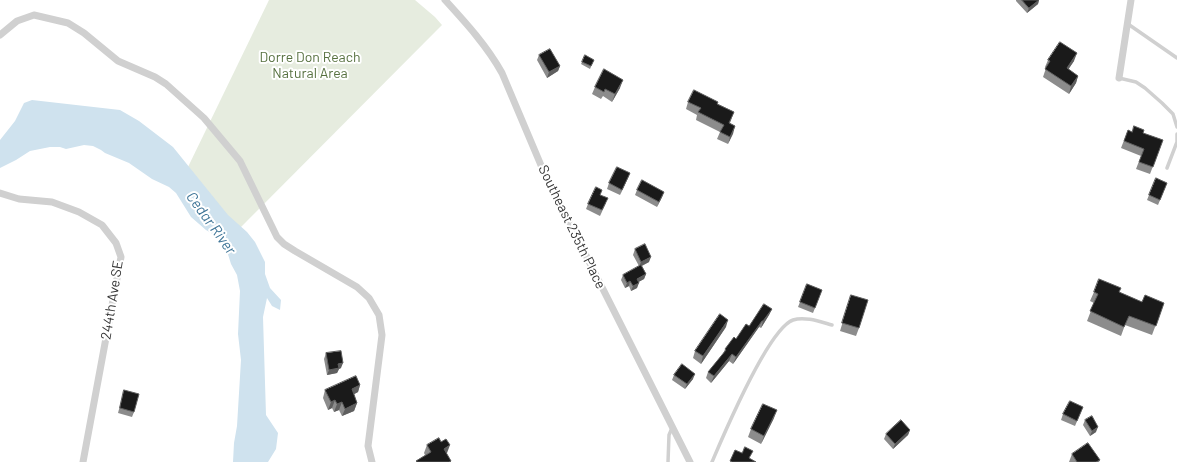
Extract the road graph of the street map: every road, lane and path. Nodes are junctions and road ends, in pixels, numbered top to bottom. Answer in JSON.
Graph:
{"nodes":[{"id":1,"x":445,"y":0,"type":"edge"},
{"id":2,"x":1131,"y":0,"type":"edge"},
{"id":3,"x":1128,"y":24,"type":"junction"},
{"id":4,"x":0,"y":35,"type":"edge"},
{"id":5,"x":1177,"y":58,"type":"edge"},
{"id":6,"x":1119,"y":78,"type":"joint"},
{"id":7,"x":1173,"y":114,"type":"junction"},
{"id":8,"x":1177,"y":117,"type":"edge"},
{"id":9,"x":1177,"y":127,"type":"edge"},
{"id":10,"x":1177,"y":134,"type":"edge"},
{"id":11,"x":1167,"y":168,"type":"dead end"},
{"id":12,"x":0,"y":193,"type":"edge"},
{"id":13,"x":832,"y":325,"type":"dead end"},
{"id":14,"x":672,"y":426,"type":"junction"},
{"id":15,"x":83,"y":462,"type":"edge"},
{"id":16,"x":372,"y":462,"type":"edge"},
{"id":17,"x":668,"y":462,"type":"edge"},
{"id":18,"x":690,"y":462,"type":"edge"},
{"id":19,"x":712,"y":462,"type":"edge"}],
"edges":[{"from":1,"to":14,"type":"street","name":"Southeast 235th Place"},
{"from":2,"to":3,"type":"street"},
{"from":3,"to":5,"type":"lane"},
{"from":3,"to":6,"type":"street"},
{"from":4,"to":16,"type":"street"},
{"from":6,"to":7,"type":"lane"},
{"from":7,"to":8,"type":"lane"},
{"from":7,"to":9,"type":"lane"},
{"from":10,"to":11,"type":"lane"},
{"from":12,"to":15,"type":"street","name":"244th Ave SE"},
{"from":13,"to":19,"type":"lane"},
{"from":14,"to":17,"type":"lane"},
{"from":14,"to":18,"type":"street","name":"Southeast 235th Place"}]}
